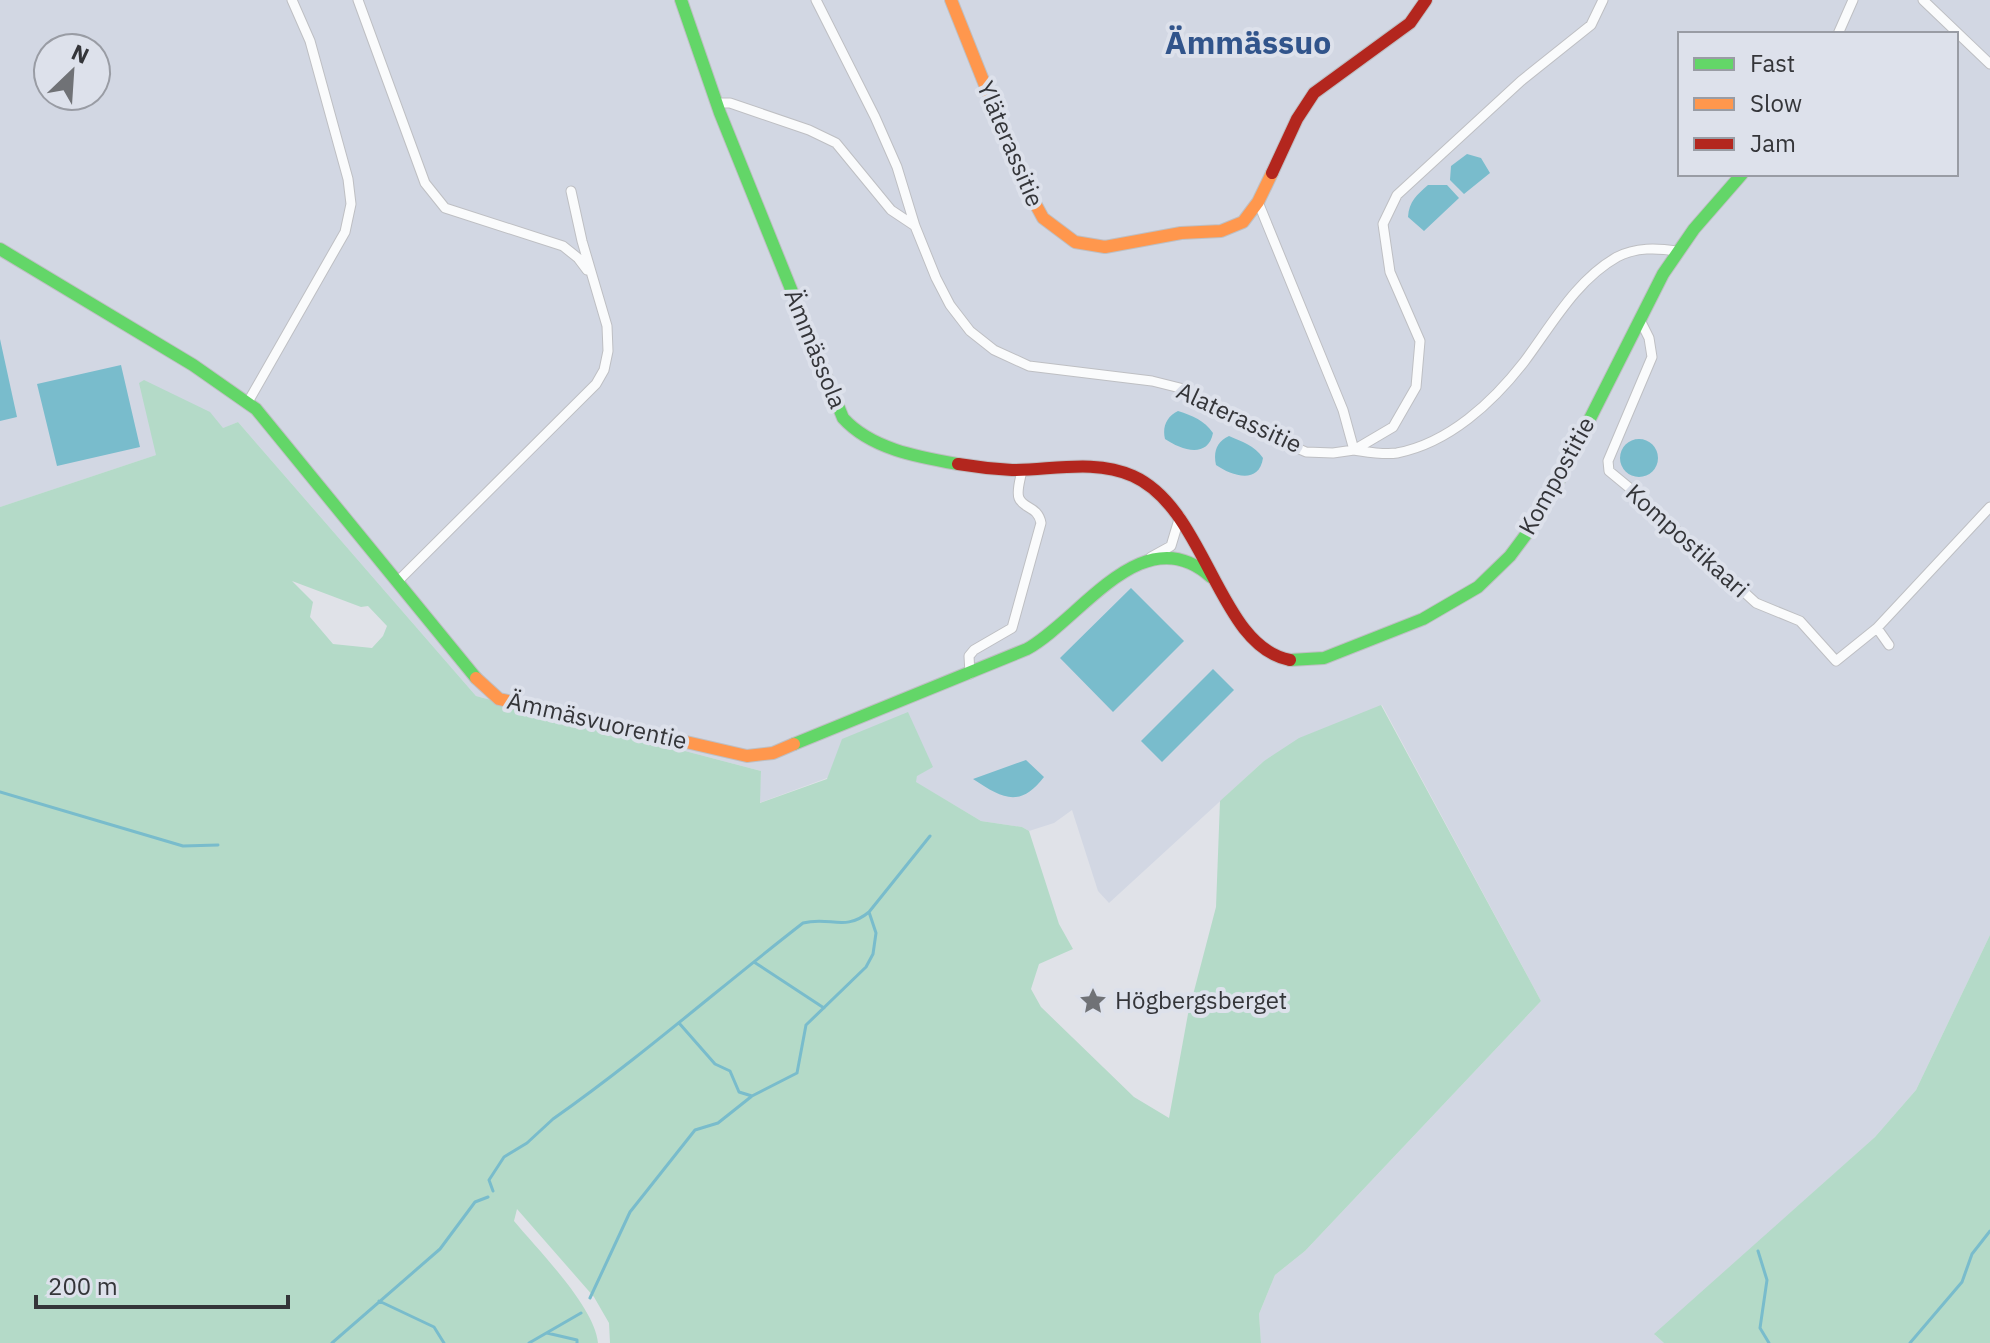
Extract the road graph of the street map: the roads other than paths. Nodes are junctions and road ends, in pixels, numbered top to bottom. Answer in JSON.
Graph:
{"nodes":[{"id":1,"x":292,"y":0,"type":"edge"},
{"id":2,"x":358,"y":0,"type":"edge"},
{"id":3,"x":681,"y":0,"type":"edge"},
{"id":4,"x":816,"y":0,"type":"edge"},
{"id":5,"x":951,"y":0,"type":"edge"},
{"id":6,"x":1426,"y":0,"type":"edge"},
{"id":7,"x":1603,"y":0,"type":"edge"},
{"id":8,"x":1853,"y":0,"type":"edge"},
{"id":9,"x":1923,"y":0,"type":"edge"},
{"id":10,"x":1839,"y":32,"type":"edge"},
{"id":11,"x":1956,"y":32,"type":"edge"},
{"id":12,"x":1958,"y":33,"type":"edge"},
{"id":13,"x":1990,"y":64,"type":"edge"},
{"id":14,"x":717,"y":103,"type":"junction"},
{"id":15,"x":1740,"y":176,"type":"edge"},
{"id":16,"x":571,"y":191,"type":"dead end"},
{"id":17,"x":1258,"y":202,"type":"junction"},
{"id":18,"x":915,"y":226,"type":"junction"},
{"id":19,"x":0,"y":249,"type":"edge"},
{"id":20,"x":1677,"y":251,"type":"junction"},
{"id":21,"x":593,"y":280,"type":"junction"},
{"id":22,"x":1640,"y":320,"type":"junction"},
{"id":23,"x":248,"y":402,"type":"junction"},
{"id":24,"x":1354,"y":450,"type":"junction"},
{"id":25,"x":1022,"y":470,"type":"junction"},
{"id":26,"x":1990,"y":507,"type":"edge"},
{"id":27,"x":1180,"y":516,"type":"junction"},
{"id":28,"x":1151,"y":557,"type":"junction"},
{"id":29,"x":397,"y":582,"type":"junction"},
{"id":30,"x":1217,"y":583,"type":"junction"},
{"id":31,"x":1877,"y":628,"type":"junction"},
{"id":32,"x":1889,"y":645,"type":"dead end"},
{"id":33,"x":970,"y":674,"type":"junction"}],
"edges":[{"from":1,"to":23,"type":"street"},
{"from":2,"to":21,"type":"street"},
{"from":3,"to":14,"type":"street","name":"Ämmässola"},
{"from":4,"to":18,"type":"street","name":"Alaterassitie"},
{"from":5,"to":17,"type":"street","name":"Yläterassitie"},
{"from":6,"to":17,"type":"street","name":"Yläterassitie"},
{"from":7,"to":24,"type":"street","name":"Alaterassitie"},
{"from":8,"to":10,"type":"street"},
{"from":9,"to":11,"type":"street"},
{"from":12,"to":13,"type":"street"},
{"from":14,"to":18,"type":"street"},
{"from":14,"to":25,"type":"street","name":"Ämmässola"},
{"from":15,"to":20,"type":"street","name":"Kompostitie"},
{"from":16,"to":21,"type":"street"},
{"from":17,"to":24,"type":"street"},
{"from":18,"to":24,"type":"street","name":"Alaterassitie"},
{"from":19,"to":23,"type":"street","name":"Ämmäsvuorentie"},
{"from":20,"to":22,"type":"street","name":"Kompostitie"},
{"from":20,"to":24,"type":"street"},
{"from":21,"to":29,"type":"street"},
{"from":22,"to":30,"type":"street","name":"Kompostitie"},
{"from":22,"to":31,"type":"street","name":"Kompostikaari"},
{"from":23,"to":29,"type":"street","name":"Ämmäsvuorentie"},
{"from":25,"to":27,"type":"street","name":"Ämmässola"},
{"from":25,"to":33,"type":"street"},
{"from":26,"to":31,"type":"street","name":"Kompostikaari"},
{"from":27,"to":28,"type":"street"},
{"from":27,"to":30,"type":"street","name":"Ämmässola"},
{"from":28,"to":30,"type":"street"},
{"from":28,"to":33,"type":"street","name":"Ämmäsvuorentie"},
{"from":29,"to":33,"type":"street","name":"Ämmäsvuorentie"},
{"from":31,"to":32,"type":"street"}]}
